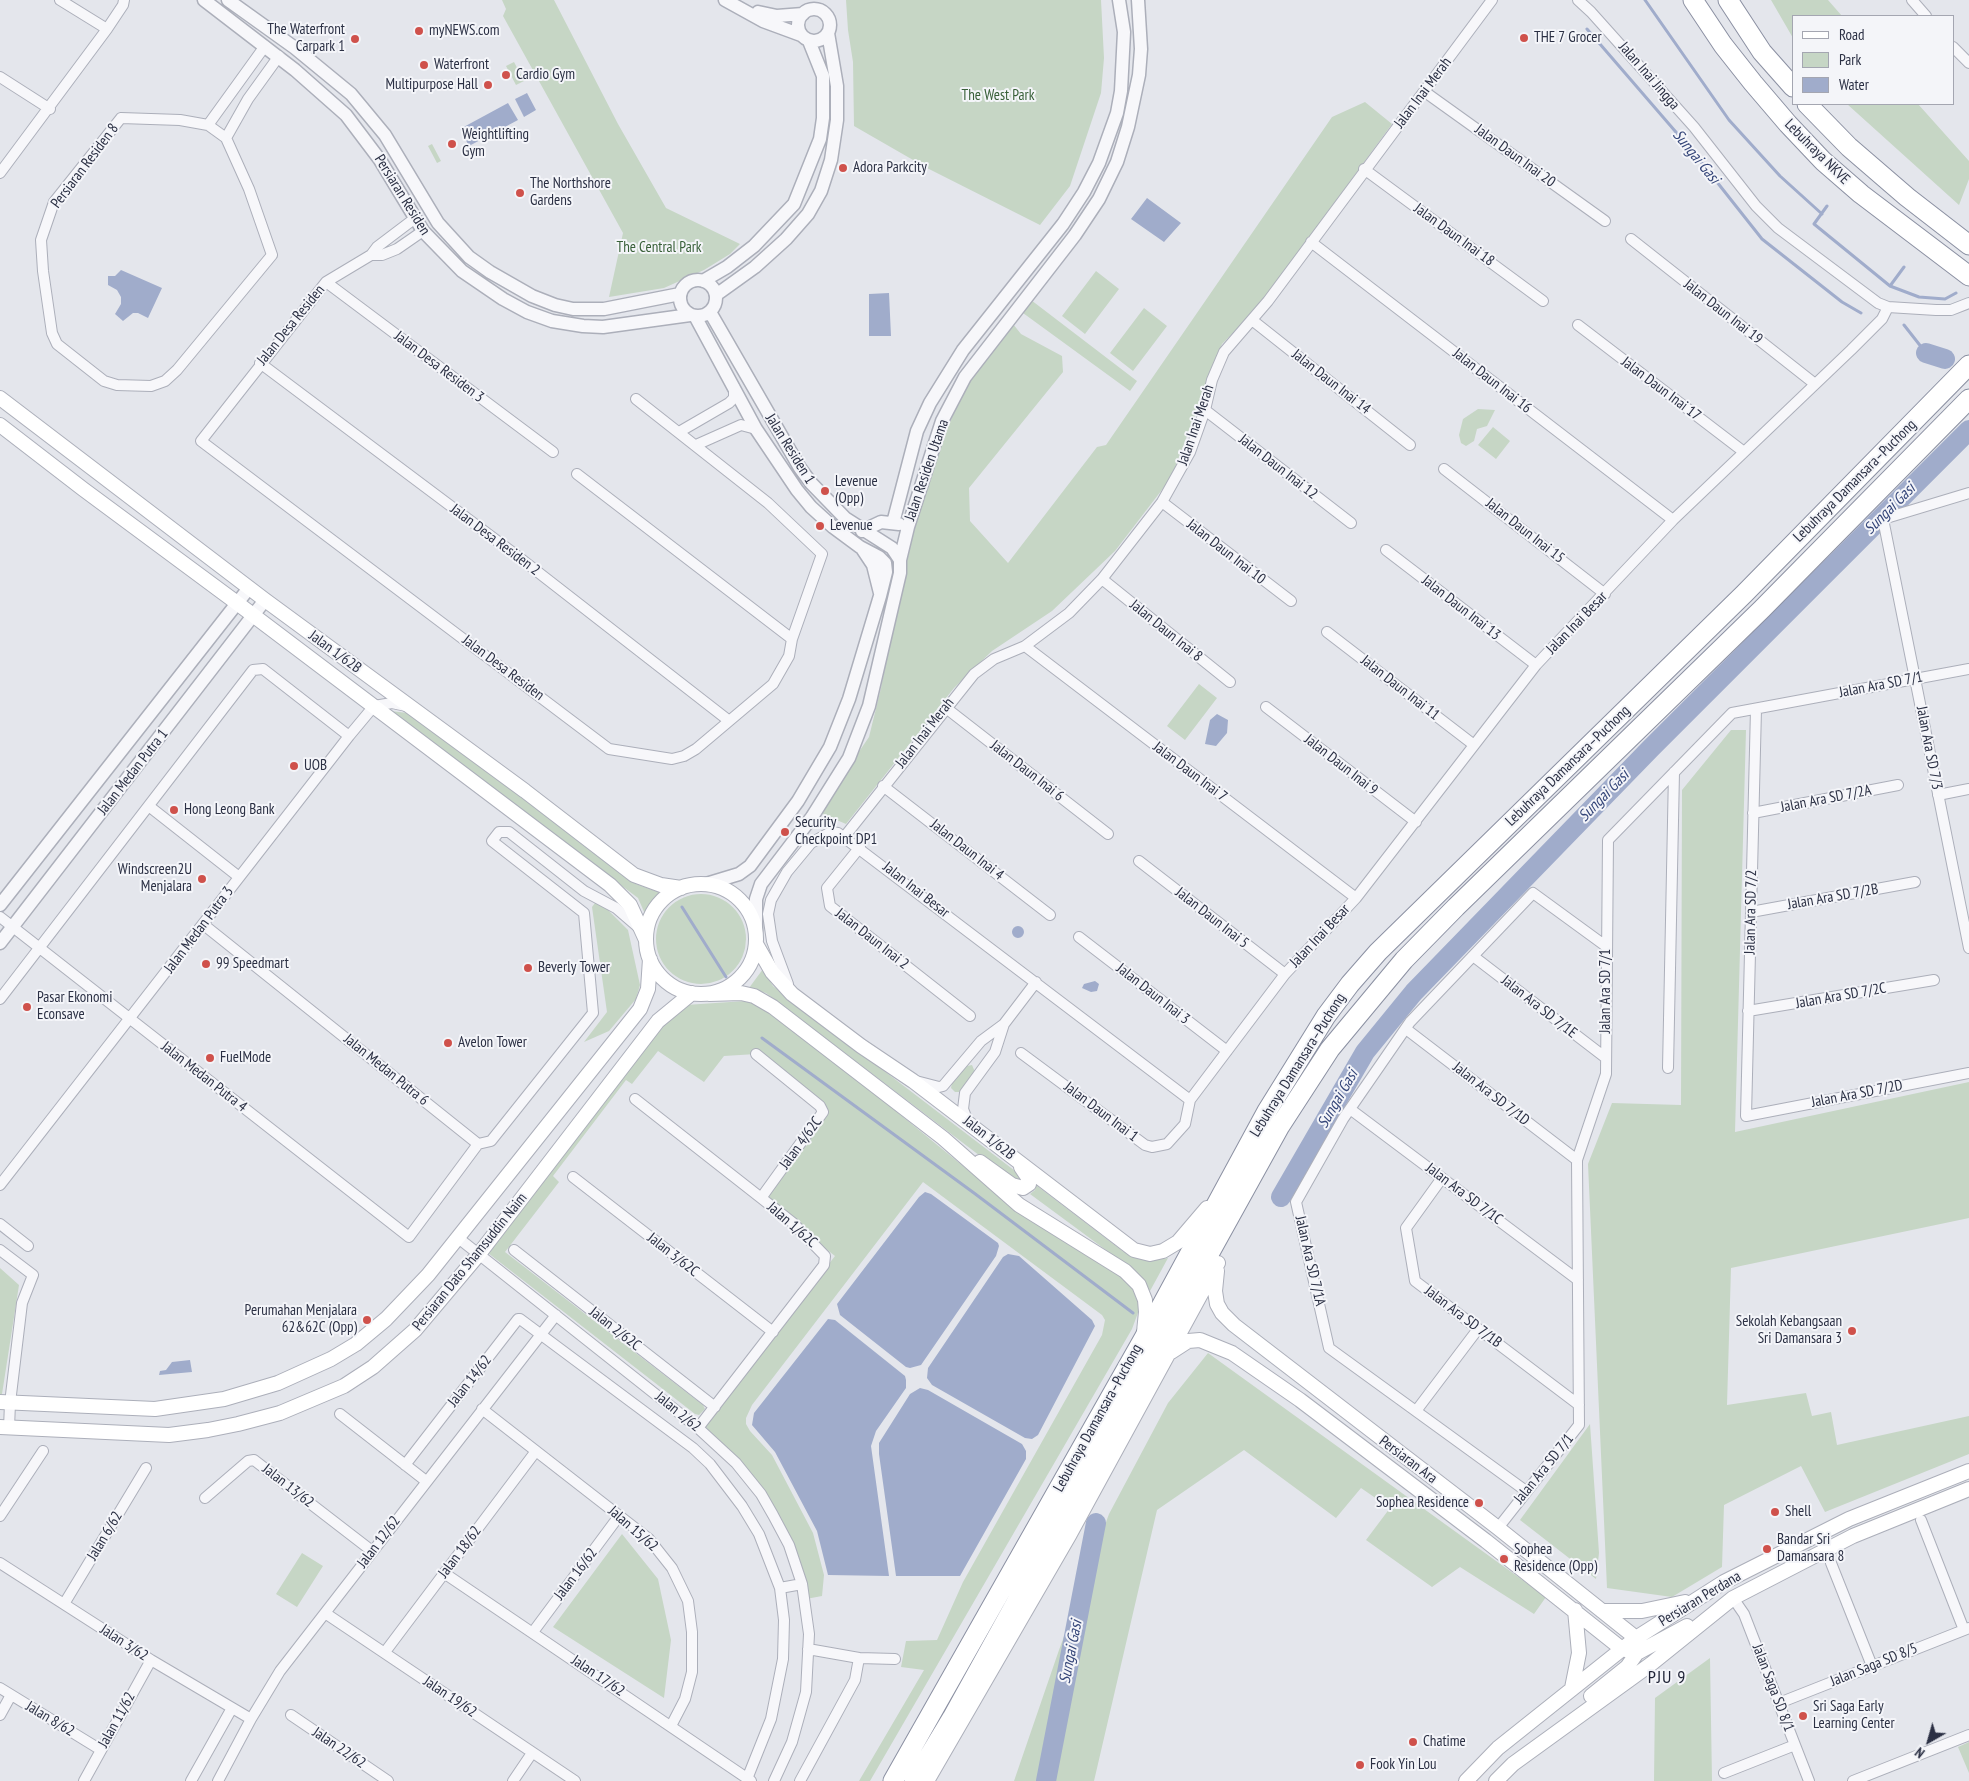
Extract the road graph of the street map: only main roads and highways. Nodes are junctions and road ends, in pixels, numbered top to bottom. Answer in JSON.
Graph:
{"nodes":[{"id":1,"x":1693,"y":0,"type":"edge"},
{"id":2,"x":1728,"y":0,"type":"edge"},
{"id":3,"x":1792,"y":86,"type":"edge"},
{"id":4,"x":1808,"y":105,"type":"edge"},
{"id":5,"x":1968,"y":245,"type":"edge"},
{"id":6,"x":1969,"y":276,"type":"edge"},
{"id":7,"x":1969,"y":365,"type":"edge"},
{"id":8,"x":0,"y":398,"type":"edge"},
{"id":9,"x":1969,"y":400,"type":"edge"},
{"id":10,"x":0,"y":425,"type":"edge"},
{"id":11,"x":680,"y":888,"type":"junction"},
{"id":12,"x":644,"y":936,"type":"junction"},
{"id":13,"x":756,"y":937,"type":"junction"},
{"id":14,"x":650,"y":960,"type":"junction"},
{"id":15,"x":692,"y":993,"type":"junction"},
{"id":16,"x":709,"y":994,"type":"junction"},
{"id":17,"x":1280,"y":1126,"type":"junction"},
{"id":18,"x":943,"y":1138,"type":"junction"},
{"id":19,"x":1014,"y":1158,"type":"junction"},
{"id":20,"x":1226,"y":1184,"type":"junction"},
{"id":21,"x":1218,"y":1263,"type":"junction"},
{"id":22,"x":1144,"y":1338,"type":"junction"},
{"id":23,"x":1170,"y":1352,"type":"junction"},
{"id":24,"x":5,"y":1402,"type":"edge"},
{"id":25,"x":5,"y":1428,"type":"edge"},
{"id":26,"x":1368,"y":1431,"type":"junction"},
{"id":27,"x":1358,"y":1444,"type":"junction"},
{"id":28,"x":1969,"y":1471,"type":"edge"},
{"id":29,"x":1969,"y":1489,"type":"edge"},
{"id":30,"x":1699,"y":1598,"type":"junction"},
{"id":31,"x":1733,"y":1598,"type":"junction"},
{"id":32,"x":1575,"y":1610,"type":"junction"},
{"id":33,"x":1602,"y":1611,"type":"junction"},
{"id":34,"x":1636,"y":1638,"type":"junction"},
{"id":35,"x":1622,"y":1649,"type":"junction"},
{"id":36,"x":1637,"y":1653,"type":"junction"},
{"id":37,"x":1572,"y":1688,"type":"junction"},
{"id":38,"x":1537,"y":1746,"type":"junction"},
{"id":39,"x":893,"y":1781,"type":"edge"},
{"id":40,"x":914,"y":1781,"type":"edge"},
{"id":41,"x":926,"y":1781,"type":"edge"},
{"id":42,"x":1466,"y":1781,"type":"edge"},
{"id":43,"x":1496,"y":1781,"type":"edge"}],
"edges":[{"from":1,"to":6,"type":"highway","name":"Lebuhraya NKVE"},
{"from":2,"to":3,"type":"highway"},
{"from":4,"to":5,"type":"highway","name":"Lebuhraya NKVE"},
{"from":7,"to":20,"type":"highway","name":"Lebuhraya Damansara–Puchong"},
{"from":8,"to":11,"type":"main road","name":"Jalan 1/62B"},
{"from":9,"to":17,"type":"highway","name":"Lebuhraya Damansara–Puchong"},
{"from":10,"to":12,"type":"main road","name":"Jalan 1/62B"},
{"from":11,"to":12,"type":"main road"},
{"from":11,"to":13,"type":"main road"},
{"from":12,"to":14,"type":"main road"},
{"from":13,"to":16,"type":"main road"},
{"from":13,"to":19,"type":"main road","name":"Jalan 1/62B"},
{"from":14,"to":15,"type":"main road"},
{"from":14,"to":24,"type":"main road","name":"Persiaran Dato Shamsuddin Naim"},
{"from":15,"to":16,"type":"main road"},
{"from":15,"to":25,"type":"main road","name":"Persiaran Dato Shamsuddin Naim"},
{"from":16,"to":18,"type":"main road","name":"Jalan 1/62B"},
{"from":17,"to":21,"type":"highway"},
{"from":17,"to":40,"type":"highway"},
{"from":18,"to":19,"type":"main road"},
{"from":18,"to":22,"type":"main road","name":"Jalan 1/62B"},
{"from":19,"to":20,"type":"main road","name":"Jalan 1/62B"},
{"from":20,"to":22,"type":"highway","name":"Lebuhraya Damansara–Puchong"},
{"from":21,"to":23,"type":"main road"},
{"from":21,"to":26,"type":"main road","name":"Persiaran Ara"},
{"from":22,"to":39,"type":"highway","name":"Lebuhraya Damansara–Puchong"},
{"from":23,"to":27,"type":"main road","name":"Persiaran Ara"},
{"from":23,"to":41,"type":"main road"},
{"from":26,"to":27,"type":"main road"},
{"from":26,"to":33,"type":"main road","name":"Persiaran Ara"},
{"from":27,"to":32,"type":"main road","name":"Persiaran Ara"},
{"from":28,"to":30,"type":"main road","name":"Persiaran Perdana"},
{"from":29,"to":31,"type":"main road","name":"Persiaran Perdana"},
{"from":30,"to":33,"type":"main road"},
{"from":30,"to":34,"type":"main road","name":"Persiaran Perdana"},
{"from":31,"to":36,"type":"main road"},
{"from":31,"to":38,"type":"main road","name":"Persiaran Perdana"},
{"from":32,"to":35,"type":"main road","name":"Persiaran Ara"},
{"from":32,"to":37,"type":"main road"},
{"from":33,"to":34,"type":"main road","name":"Persiaran Ara"},
{"from":34,"to":35,"type":"main road","name":"Persiaran Perdana"},
{"from":34,"to":36,"type":"main road"},
{"from":35,"to":36,"type":"main road"},
{"from":35,"to":37,"type":"main road","name":"Persiaran Perdana"},
{"from":36,"to":38,"type":"main road"},
{"from":37,"to":42,"type":"main road","name":"Persiaran Perdana"},
{"from":38,"to":43,"type":"main road","name":"Persiaran Perdana"}]}
